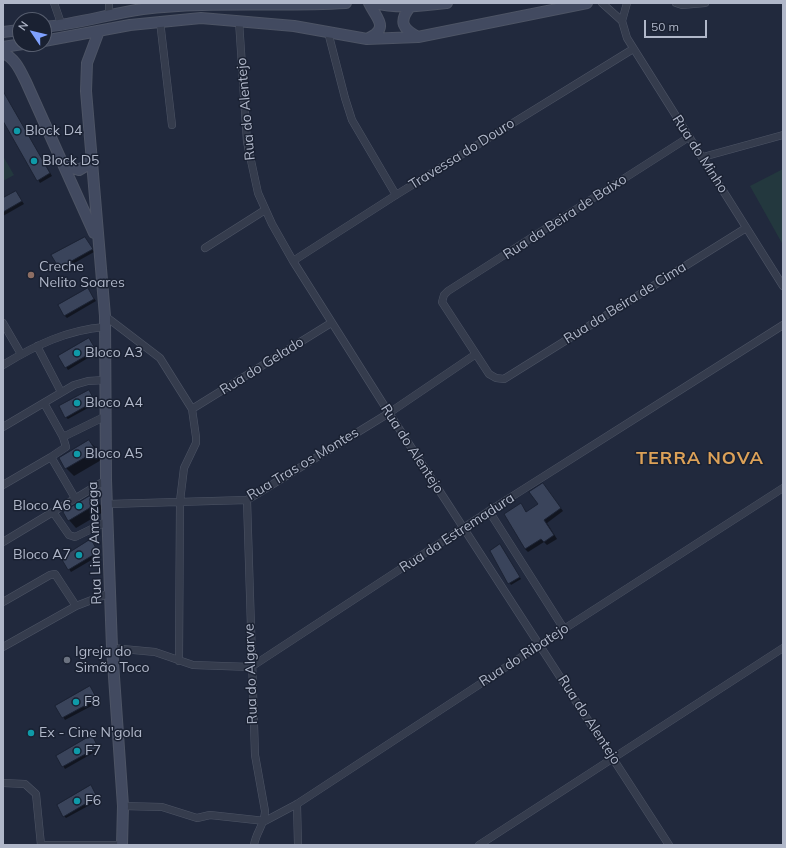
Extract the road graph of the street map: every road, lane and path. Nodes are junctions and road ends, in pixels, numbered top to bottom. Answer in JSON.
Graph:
{"nodes":[{"id":1,"x":54,"y":3,"type":"edge"},
{"id":2,"x":110,"y":3,"type":"edge"},
{"id":3,"x":264,"y":3,"type":"edge"},
{"id":4,"x":346,"y":3,"type":"edge"},
{"id":5,"x":369,"y":3,"type":"edge"},
{"id":6,"x":373,"y":3,"type":"edge"},
{"id":7,"x":447,"y":3,"type":"edge"},
{"id":8,"x":587,"y":3,"type":"edge"},
{"id":9,"x":602,"y":3,"type":"edge"},
{"id":10,"x":628,"y":3,"type":"edge"},
{"id":11,"x":676,"y":3,"type":"edge"},
{"id":12,"x":705,"y":3,"type":"edge"},
{"id":13,"x":410,"y":7,"type":"junction"},
{"id":14,"x":109,"y":16,"type":"junction"},
{"id":15,"x":160,"y":21,"type":"junction"},
{"id":16,"x":239,"y":21,"type":"junction"},
{"id":17,"x":622,"y":21,"type":"junction"},
{"id":18,"x":62,"y":26,"type":"junction"},
{"id":19,"x":52,"y":27,"type":"edge"},
{"id":20,"x":99,"y":30,"type":"junction"},
{"id":21,"x":328,"y":32,"type":"junction"},
{"id":22,"x":418,"y":37,"type":"junction"},
{"id":23,"x":52,"y":39,"type":"edge"},
{"id":24,"x":366,"y":39,"type":"junction"},
{"id":25,"x":633,"y":49,"type":"junction"},
{"id":26,"x":3,"y":53,"type":"edge"},
{"id":27,"x":172,"y":125,"type":"dead end"},
{"id":28,"x":783,"y":135,"type":"edge"},
{"id":29,"x":689,"y":137,"type":"junction"},
{"id":30,"x":91,"y":156,"type":"junction"},
{"id":31,"x":703,"y":157,"type":"junction"},
{"id":32,"x":65,"y":165,"type":"junction"},
{"id":33,"x":396,"y":195,"type":"junction"},
{"id":34,"x":265,"y":210,"type":"junction"},
{"id":35,"x":746,"y":228,"type":"junction"},
{"id":36,"x":98,"y":241,"type":"junction"},
{"id":37,"x":205,"y":248,"type":"dead end"},
{"id":38,"x":293,"y":261,"type":"junction"},
{"id":39,"x":783,"y":286,"type":"edge"},
{"id":40,"x":105,"y":316,"type":"junction"},
{"id":41,"x":3,"y":323,"type":"edge"},
{"id":42,"x":331,"y":323,"type":"junction"},
{"id":43,"x":783,"y":325,"type":"edge"},
{"id":44,"x":105,"y":327,"type":"junction"},
{"id":45,"x":37,"y":346,"type":"junction"},
{"id":46,"x":21,"y":354,"type":"junction"},
{"id":47,"x":476,"y":354,"type":"junction"},
{"id":48,"x":3,"y":365,"type":"edge"},
{"id":49,"x":105,"y":380,"type":"junction"},
{"id":50,"x":61,"y":392,"type":"junction"},
{"id":51,"x":44,"y":403,"type":"junction"},
{"id":52,"x":192,"y":409,"type":"junction"},
{"id":53,"x":389,"y":413,"type":"junction"},
{"id":54,"x":106,"y":416,"type":"junction"},
{"id":55,"x":3,"y":427,"type":"edge"},
{"id":56,"x":63,"y":437,"type":"junction"},
{"id":57,"x":52,"y":457,"type":"junction"},
{"id":58,"x":106,"y":480,"type":"junction"},
{"id":59,"x":3,"y":485,"type":"edge"},
{"id":60,"x":783,"y":488,"type":"edge"},
{"id":61,"x":76,"y":498,"type":"junction"},
{"id":62,"x":246,"y":500,"type":"junction"},
{"id":63,"x":180,"y":502,"type":"junction"},
{"id":64,"x":108,"y":504,"type":"junction"},
{"id":65,"x":489,"y":511,"type":"junction"},
{"id":66,"x":53,"y":512,"type":"junction"},
{"id":67,"x":108,"y":521,"type":"junction"},
{"id":68,"x":465,"y":528,"type":"junction"},
{"id":69,"x":3,"y":542,"type":"edge"},
{"id":70,"x":110,"y":593,"type":"junction"},
{"id":71,"x":3,"y":602,"type":"edge"},
{"id":72,"x":76,"y":606,"type":"junction"},
{"id":73,"x":564,"y":629,"type":"junction"},
{"id":74,"x":540,"y":644,"type":"junction"},
{"id":75,"x":3,"y":647,"type":"edge"},
{"id":76,"x":112,"y":648,"type":"junction"},
{"id":77,"x":783,"y":648,"type":"edge"},
{"id":78,"x":179,"y":660,"type":"junction"},
{"id":79,"x":250,"y":666,"type":"junction"},
{"id":80,"x":614,"y":759,"type":"junction"},
{"id":81,"x":3,"y":783,"type":"edge"},
{"id":82,"x":297,"y":804,"type":"junction"},
{"id":83,"x":123,"y":806,"type":"junction"},
{"id":84,"x":265,"y":821,"type":"junction"},
{"id":85,"x":41,"y":845,"type":"edge"},
{"id":86,"x":122,"y":845,"type":"edge"},
{"id":87,"x":254,"y":845,"type":"edge"},
{"id":88,"x":298,"y":845,"type":"edge"},
{"id":89,"x":479,"y":845,"type":"edge"},
{"id":90,"x":669,"y":845,"type":"edge"}],
"edges":[{"from":1,"to":18,"type":"street"},
{"from":2,"to":14,"type":"street"},
{"from":3,"to":4,"type":"street"},
{"from":3,"to":14,"type":"street"},
{"from":5,"to":24,"type":"street"},
{"from":6,"to":13,"type":"street"},
{"from":7,"to":13,"type":"street"},
{"from":8,"to":22,"type":"street"},
{"from":9,"to":17,"type":"street"},
{"from":10,"to":17,"type":"street"},
{"from":11,"to":12,"type":"street"},
{"from":13,"to":22,"type":"street"},
{"from":14,"to":18,"type":"street"},
{"from":15,"to":16,"type":"street"},
{"from":15,"to":20,"type":"street"},
{"from":15,"to":27,"type":"street"},
{"from":16,"to":21,"type":"street"},
{"from":16,"to":34,"type":"street","name":"Rua do Alentejo"},
{"from":17,"to":25,"type":"street","name":"Rua do Minho"},
{"from":18,"to":19,"type":"street"},
{"from":20,"to":23,"type":"street"},
{"from":20,"to":30,"type":"street","name":"Rua Lino Amezaga"},
{"from":21,"to":24,"type":"street"},
{"from":21,"to":33,"type":"street"},
{"from":22,"to":24,"type":"street"},
{"from":25,"to":29,"type":"street","name":"Rua do Minho"},
{"from":25,"to":33,"type":"street","name":"Travessa do Douro"},
{"from":26,"to":32,"type":"street","name":"Rua Lino Amezaga"},
{"from":28,"to":31,"type":"street"},
{"from":29,"to":31,"type":"street","name":"Rua do Minho"},
{"from":29,"to":47,"type":"street","name":"Rua da Beira de Baixo"},
{"from":30,"to":32,"type":"street"},
{"from":30,"to":36,"type":"street","name":"Rua Lino Amezaga"},
{"from":31,"to":35,"type":"street","name":"Rua do Minho"},
{"from":32,"to":36,"type":"street","name":"Rua Lino Amezaga"},
{"from":33,"to":38,"type":"street","name":"Travessa do Douro"},
{"from":34,"to":37,"type":"street"},
{"from":34,"to":38,"type":"street","name":"Rua do Alentejo"},
{"from":35,"to":39,"type":"street","name":"Rua do Minho"},
{"from":35,"to":47,"type":"street","name":"Rua da Beira de Cima"},
{"from":36,"to":40,"type":"street","name":"Rua Lino Amezaga"},
{"from":38,"to":42,"type":"street","name":"Rua do Alentejo"},
{"from":40,"to":44,"type":"street","name":"Rua Lino Amezaga"},
{"from":40,"to":52,"type":"street"},
{"from":41,"to":46,"type":"street"},
{"from":42,"to":52,"type":"street","name":"Rua do Gelado"},
{"from":42,"to":53,"type":"street","name":"Rua do Alentejo"},
{"from":43,"to":65,"type":"street","name":"Rua da Estremadura"},
{"from":44,"to":45,"type":"street"},
{"from":44,"to":49,"type":"street","name":"Rua Lino Amezaga"},
{"from":45,"to":46,"type":"street"},
{"from":45,"to":50,"type":"street"},
{"from":46,"to":48,"type":"street"},
{"from":47,"to":53,"type":"street","name":"Rua Tras os Montes"},
{"from":49,"to":50,"type":"street"},
{"from":49,"to":54,"type":"street","name":"Rua Lino Amezaga"},
{"from":50,"to":51,"type":"street"},
{"from":51,"to":55,"type":"street"},
{"from":51,"to":56,"type":"street"},
{"from":52,"to":63,"type":"street"},
{"from":53,"to":62,"type":"street","name":"Rua Tras os Montes"},
{"from":53,"to":68,"type":"street","name":"Rua do Alentejo"},
{"from":54,"to":56,"type":"street"},
{"from":54,"to":58,"type":"street","name":"Rua Lino Amezaga"},
{"from":56,"to":57,"type":"street"},
{"from":57,"to":59,"type":"street"},
{"from":57,"to":61,"type":"street"},
{"from":58,"to":61,"type":"street"},
{"from":58,"to":64,"type":"street","name":"Rua Lino Amezaga"},
{"from":60,"to":73,"type":"street","name":"Rua do Ribatejo"},
{"from":61,"to":66,"type":"street"},
{"from":62,"to":63,"type":"street","name":"Rua Tras os Montes"},
{"from":62,"to":79,"type":"street","name":"Rua do Algarve"},
{"from":63,"to":64,"type":"street","name":"Rua Tras os Montes"},
{"from":63,"to":78,"type":"street"},
{"from":64,"to":67,"type":"street","name":"Rua Lino Amezaga"},
{"from":65,"to":68,"type":"street","name":"Rua da Estremadura"},
{"from":65,"to":73,"type":"street"},
{"from":66,"to":67,"type":"street"},
{"from":66,"to":69,"type":"street"},
{"from":67,"to":70,"type":"street","name":"Rua Lino Amezaga"},
{"from":68,"to":74,"type":"street","name":"Rua do Alentejo"},
{"from":68,"to":79,"type":"street","name":"Rua da Estremadura"},
{"from":70,"to":72,"type":"street"},
{"from":70,"to":76,"type":"street","name":"Rua Lino Amezaga"},
{"from":71,"to":72,"type":"street"},
{"from":72,"to":75,"type":"street"},
{"from":73,"to":74,"type":"street","name":"Rua do Ribatejo"},
{"from":74,"to":80,"type":"street","name":"Rua do Alentejo"},
{"from":74,"to":82,"type":"street","name":"Rua do Ribatejo"},
{"from":76,"to":78,"type":"street"},
{"from":76,"to":83,"type":"street","name":"Rua Lino Amezaga"},
{"from":77,"to":80,"type":"street"},
{"from":78,"to":79,"type":"street"},
{"from":79,"to":84,"type":"street","name":"Rua do Algarve"},
{"from":80,"to":89,"type":"street"},
{"from":80,"to":90,"type":"street","name":"Rua do Alentejo"},
{"from":81,"to":85,"type":"street"},
{"from":82,"to":84,"type":"street","name":"Rua do Ribatejo"},
{"from":82,"to":88,"type":"street"},
{"from":83,"to":84,"type":"street"},
{"from":83,"to":86,"type":"street","name":"Rua Lino Amezaga"},
{"from":84,"to":87,"type":"street"},
{"from":85,"to":86,"type":"street"}]}
